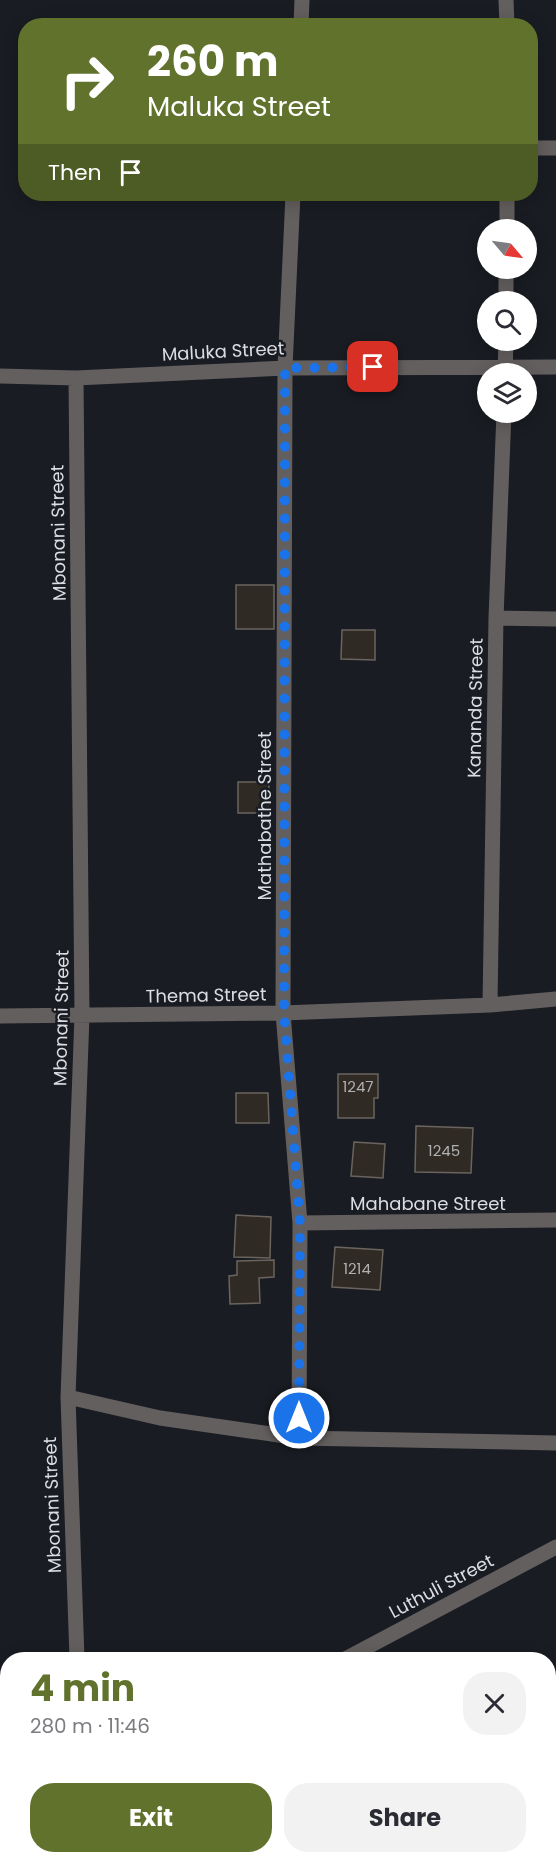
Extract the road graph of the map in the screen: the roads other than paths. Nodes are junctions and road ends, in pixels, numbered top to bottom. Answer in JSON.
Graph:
{"nodes":[{"id":1,"x":302,"y":0,"type":"edge"},
{"id":2,"x":506,"y":0,"type":"edge"},
{"id":3,"x":301,"y":18,"type":"edge"},
{"id":4,"x":507,"y":18,"type":"edge"},
{"id":5,"x":538,"y":148,"type":"edge"},
{"id":6,"x":556,"y":148,"type":"edge"},
{"id":7,"x":293,"y":201,"type":"edge"},
{"id":8,"x":507,"y":201,"type":"edge"},
{"id":9,"x":507,"y":219,"type":"edge"},
{"id":10,"x":556,"y":367,"type":"edge"},
{"id":11,"x":285,"y":368,"type":"junction"},
{"id":12,"x":537,"y":368,"type":"edge"},
{"id":13,"x":477,"y":370,"type":"edge"},
{"id":14,"x":0,"y":376,"type":"edge"},
{"id":15,"x":76,"y":378,"type":"junction"},
{"id":16,"x":504,"y":423,"type":"edge"},
{"id":17,"x":496,"y":618,"type":"junction"},
{"id":18,"x":556,"y":619,"type":"edge"},
{"id":19,"x":556,"y":999,"type":"edge"},
{"id":20,"x":490,"y":1005,"type":"junction"},
{"id":21,"x":284,"y":1013,"type":"junction"},
{"id":22,"x":82,"y":1016,"type":"junction"},
{"id":23,"x":0,"y":1017,"type":"edge"},
{"id":24,"x":556,"y":1220,"type":"edge"},
{"id":25,"x":300,"y":1223,"type":"junction"},
{"id":26,"x":68,"y":1397,"type":"junction"},
{"id":27,"x":298,"y":1438,"type":"junction"},
{"id":28,"x":556,"y":1443,"type":"edge"},
{"id":29,"x":556,"y":1548,"type":"edge"},
{"id":30,"x":77,"y":1652,"type":"edge"},
{"id":31,"x":358,"y":1652,"type":"edge"}],
"edges":[{"from":1,"to":3,"type":"street"},
{"from":2,"to":4,"type":"street"},
{"from":5,"to":6,"type":"street"},
{"from":7,"to":11,"type":"street","name":"Mathabathe Street"},
{"from":8,"to":9,"type":"street"},
{"from":10,"to":12,"type":"street","name":"Maluka Street"},
{"from":11,"to":13,"type":"street","name":"Maluka Street"},
{"from":11,"to":15,"type":"street","name":"Maluka Street"},
{"from":11,"to":21,"type":"street","name":"Mathabathe Street"},
{"from":14,"to":15,"type":"street","name":"Maluka Street"},
{"from":15,"to":22,"type":"street","name":"Mbonani Street"},
{"from":16,"to":17,"type":"street","name":"Kananda Street"},
{"from":17,"to":18,"type":"street"},
{"from":17,"to":20,"type":"street","name":"Kananda Street"},
{"from":19,"to":20,"type":"street","name":"Thema Street"},
{"from":20,"to":21,"type":"street","name":"Thema Street"},
{"from":21,"to":22,"type":"street","name":"Thema Street"},
{"from":21,"to":25,"type":"street","name":"Mathabathe Street"},
{"from":22,"to":23,"type":"street","name":"Thema Street"},
{"from":22,"to":26,"type":"street","name":"Mbonani Street"},
{"from":24,"to":25,"type":"street","name":"Mahabane Street"},
{"from":25,"to":27,"type":"street","name":"Mathabathe Street"},
{"from":26,"to":27,"type":"street"},
{"from":26,"to":30,"type":"street","name":"Mbonani Street"},
{"from":27,"to":28,"type":"street"},
{"from":29,"to":31,"type":"street","name":"Luthuli Street"}]}
